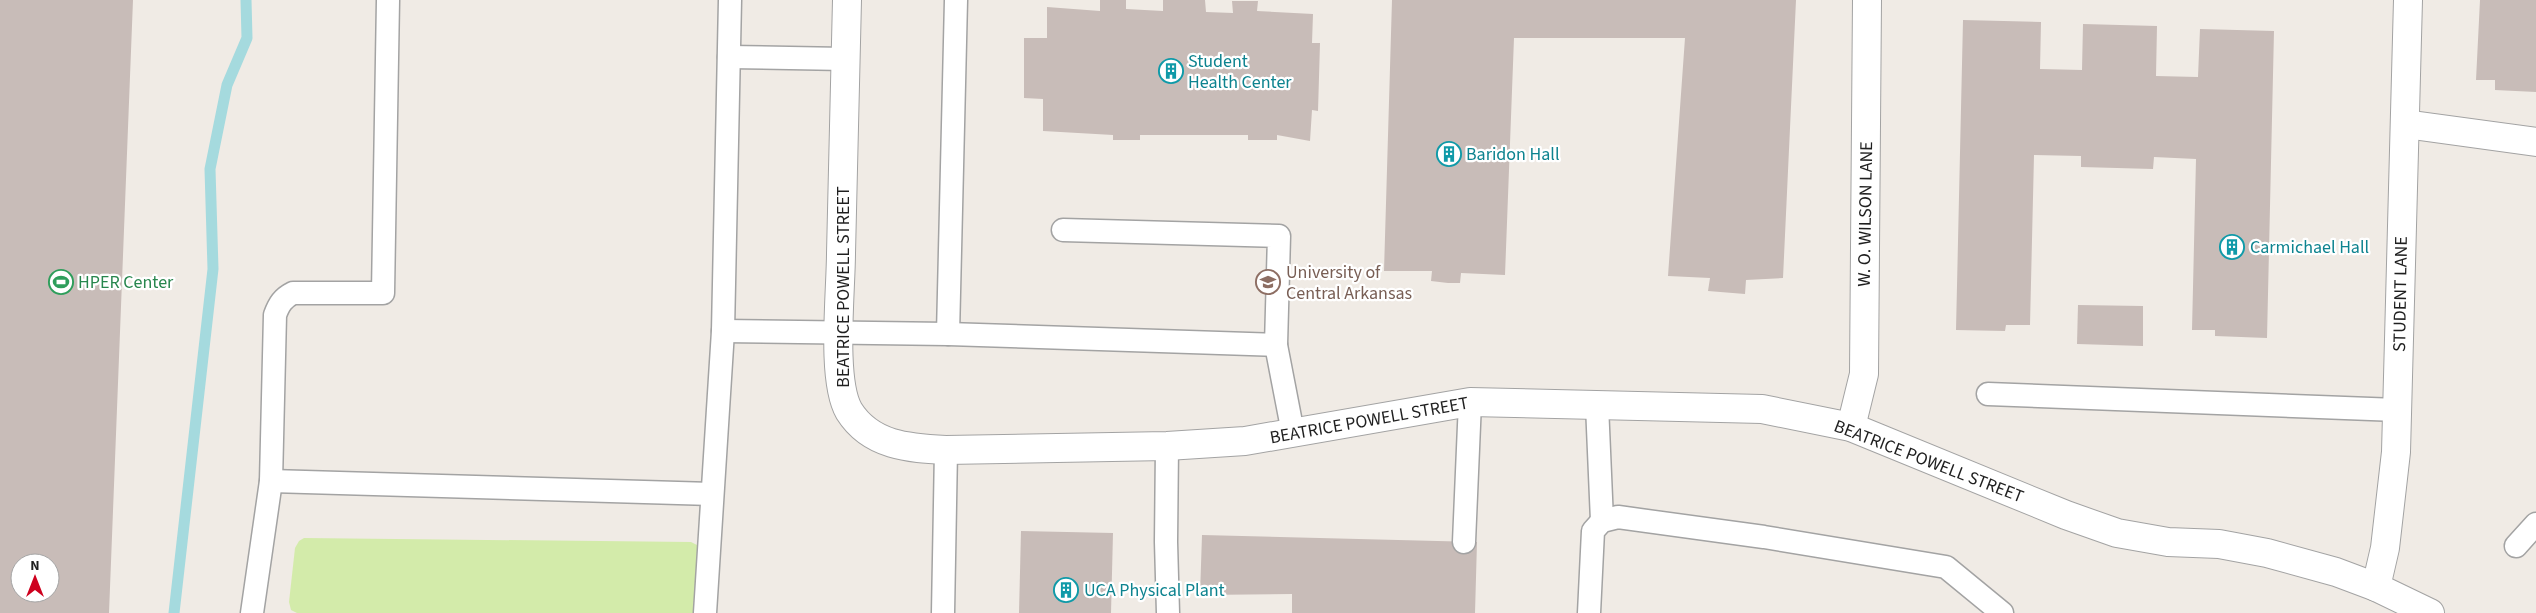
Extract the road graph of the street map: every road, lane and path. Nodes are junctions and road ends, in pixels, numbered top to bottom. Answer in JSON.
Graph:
{"nodes":[{"id":1,"x":388,"y":0,"type":"edge"},
{"id":2,"x":730,"y":0,"type":"edge"},
{"id":3,"x":847,"y":0,"type":"edge"},
{"id":4,"x":956,"y":0,"type":"edge"},
{"id":5,"x":1867,"y":0,"type":"edge"},
{"id":6,"x":2408,"y":0,"type":"edge"},
{"id":7,"x":729,"y":57,"type":"junction"},
{"id":8,"x":845,"y":59,"type":"junction"},
{"id":9,"x":2405,"y":124,"type":"junction"},
{"id":10,"x":2536,"y":142,"type":"edge"},
{"id":11,"x":1063,"y":230,"type":"dead end"},
{"id":12,"x":723,"y":331,"type":"junction"},
{"id":13,"x":840,"y":333,"type":"junction"},
{"id":14,"x":948,"y":334,"type":"junction"},
{"id":15,"x":1276,"y":345,"type":"junction"},
{"id":16,"x":1988,"y":394,"type":"dead end"},
{"id":17,"x":1470,"y":402,"type":"junction"},
{"id":18,"x":1597,"y":405,"type":"junction"},
{"id":19,"x":2397,"y":410,"type":"junction"},
{"id":20,"x":1851,"y":427,"type":"junction"},
{"id":21,"x":1293,"y":433,"type":"junction"},
{"id":22,"x":1167,"y":446,"type":"junction"},
{"id":23,"x":946,"y":450,"type":"junction"},
{"id":24,"x":271,"y":481,"type":"junction"},
{"id":25,"x":712,"y":494,"type":"junction"},
{"id":26,"x":1602,"y":521,"type":"junction"},
{"id":27,"x":2536,"y":524,"type":"edge"},
{"id":28,"x":1464,"y":542,"type":"dead end"},
{"id":29,"x":2516,"y":546,"type":"dead end"},
{"id":30,"x":2376,"y":587,"type":"junction"},
{"id":31,"x":252,"y":613,"type":"edge"},
{"id":32,"x":704,"y":613,"type":"edge"},
{"id":33,"x":943,"y":613,"type":"edge"},
{"id":34,"x":1168,"y":613,"type":"edge"},
{"id":35,"x":1589,"y":613,"type":"edge"},
{"id":36,"x":2002,"y":613,"type":"edge"},
{"id":37,"x":2430,"y":613,"type":"edge"}],
"edges":[{"from":1,"to":24,"type":"lane"},
{"from":2,"to":7,"type":"lane"},
{"from":3,"to":8,"type":"street","name":"BEATRICE POWELL STREET"},
{"from":4,"to":14,"type":"lane"},
{"from":5,"to":20,"type":"street","name":"W. O. WILSON LANE"},
{"from":6,"to":9,"type":"street","name":"STUDENT LANE"},
{"from":7,"to":8,"type":"lane"},
{"from":7,"to":12,"type":"lane"},
{"from":8,"to":13,"type":"street","name":"BEATRICE POWELL STREET"},
{"from":9,"to":10,"type":"street"},
{"from":9,"to":19,"type":"street","name":"STUDENT LANE"},
{"from":11,"to":15,"type":"lane"},
{"from":12,"to":13,"type":"lane"},
{"from":12,"to":25,"type":"lane"},
{"from":13,"to":14,"type":"lane"},
{"from":13,"to":23,"type":"street","name":"BEATRICE POWELL STREET"},
{"from":14,"to":15,"type":"lane"},
{"from":15,"to":21,"type":"lane"},
{"from":16,"to":19,"type":"lane"},
{"from":17,"to":18,"type":"street","name":"BEATRICE POWELL STREET"},
{"from":17,"to":21,"type":"street","name":"BEATRICE POWELL STREET"},
{"from":17,"to":28,"type":"lane"},
{"from":18,"to":20,"type":"street","name":"BEATRICE POWELL STREET"},
{"from":18,"to":26,"type":"lane"},
{"from":19,"to":30,"type":"street","name":"STUDENT LANE"},
{"from":20,"to":30,"type":"street","name":"BEATRICE POWELL STREET"},
{"from":21,"to":22,"type":"street","name":"BEATRICE POWELL STREET"},
{"from":22,"to":23,"type":"street","name":"BEATRICE POWELL STREET"},
{"from":22,"to":34,"type":"lane"},
{"from":23,"to":33,"type":"lane"},
{"from":24,"to":25,"type":"lane"},
{"from":24,"to":31,"type":"lane"},
{"from":25,"to":32,"type":"lane"},
{"from":26,"to":35,"type":"lane"},
{"from":26,"to":36,"type":"lane"},
{"from":27,"to":29,"type":"lane"},
{"from":30,"to":37,"type":"street","name":"BEATRICE POWELL STREET"}]}
